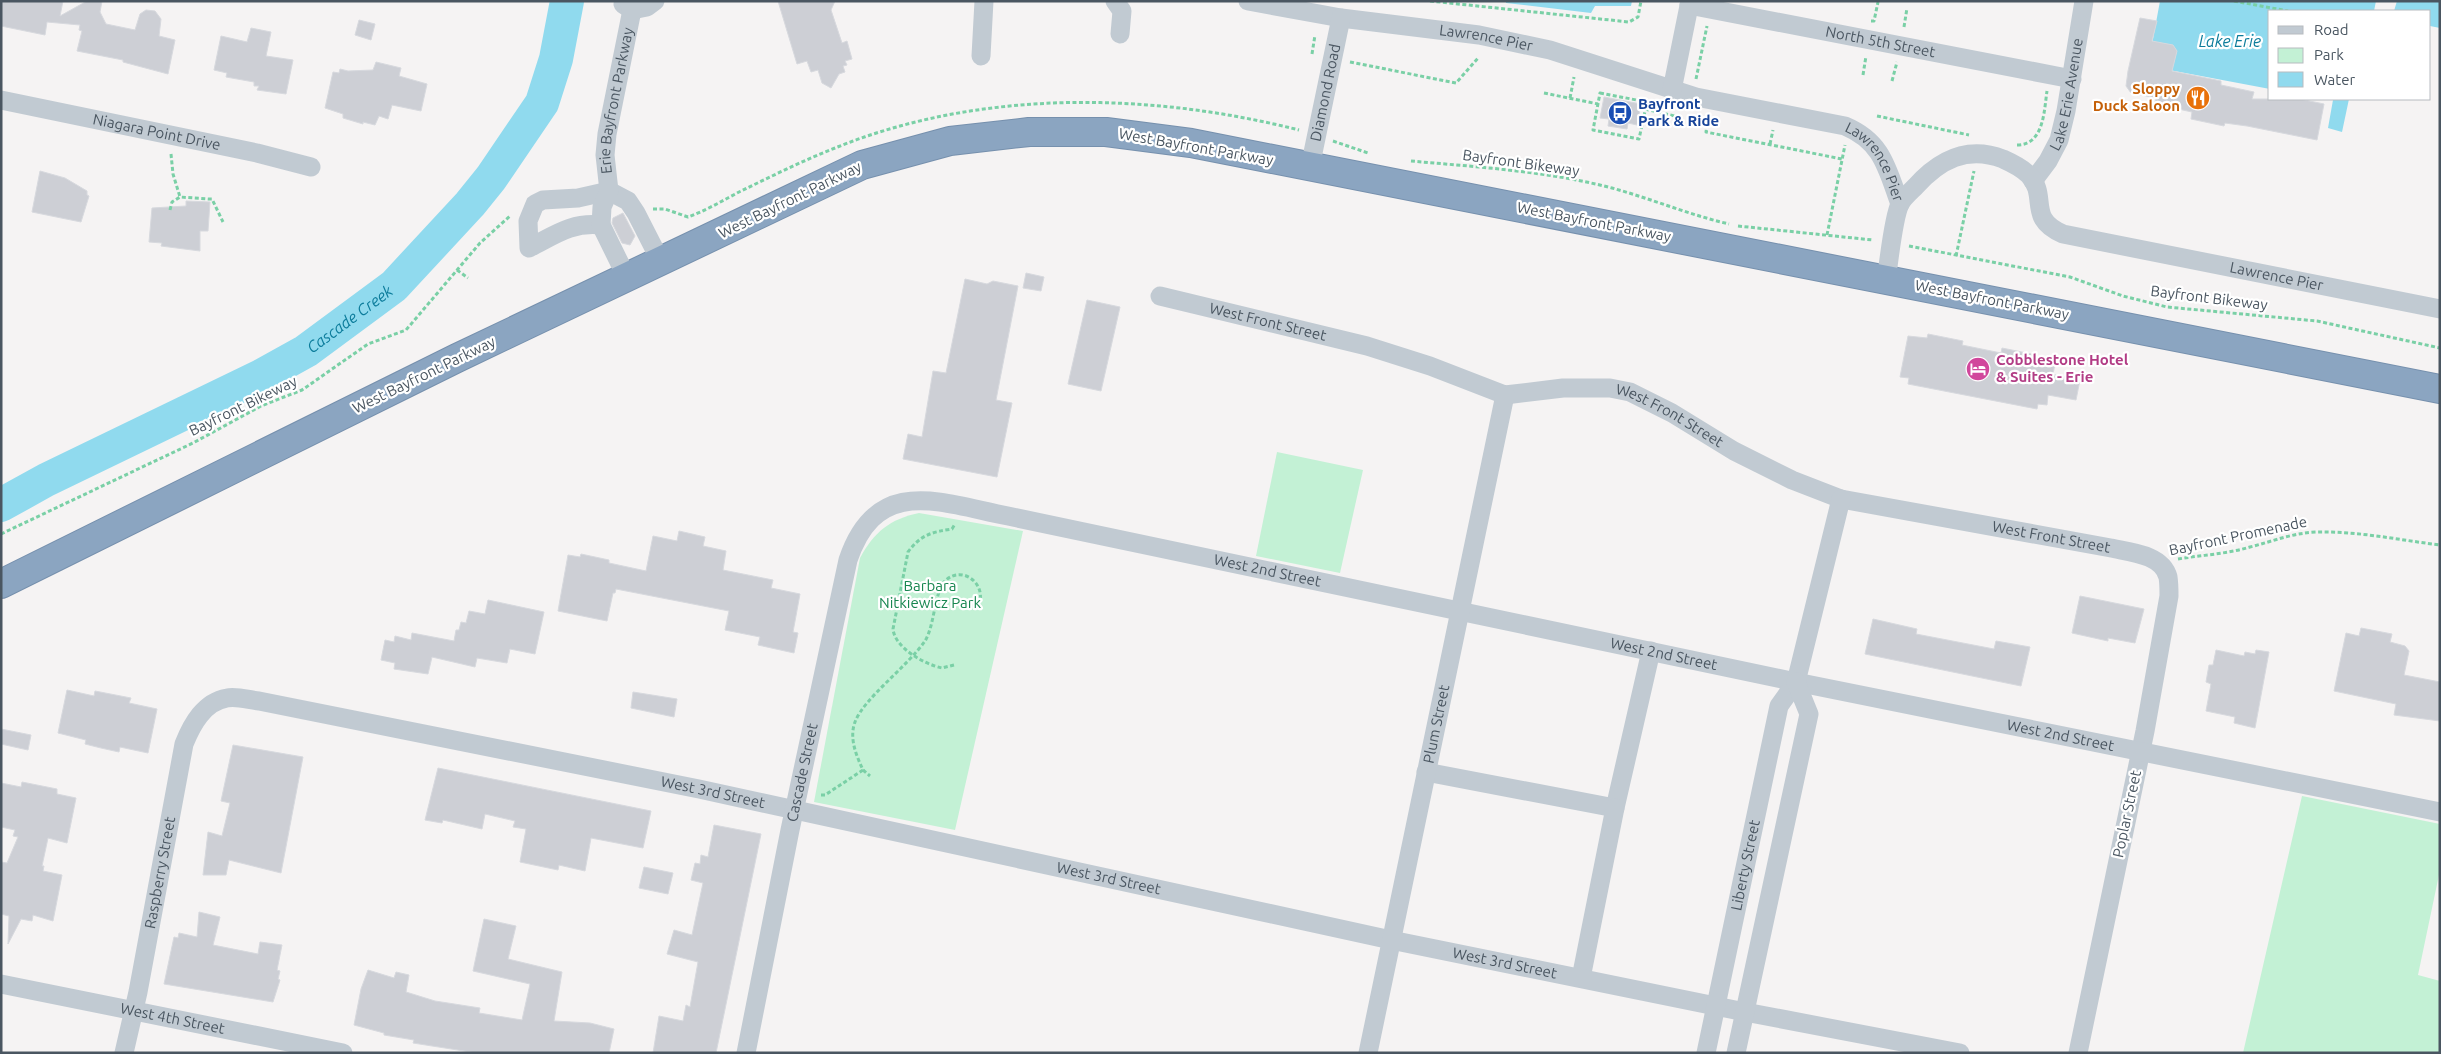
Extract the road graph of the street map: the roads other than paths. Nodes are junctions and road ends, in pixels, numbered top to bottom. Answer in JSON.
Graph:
{"nodes":[{"id":1,"x":655,"y":1,"type":"edge"},
{"id":2,"x":984,"y":1,"type":"edge"},
{"id":3,"x":1114,"y":1,"type":"edge"},
{"id":4,"x":1248,"y":1,"type":"edge"},
{"id":5,"x":2084,"y":1,"type":"edge"},
{"id":6,"x":1690,"y":3,"type":"edge"},
{"id":7,"x":631,"y":4,"type":"edge"},
{"id":8,"x":1341,"y":18,"type":"junction"},
{"id":9,"x":1120,"y":34,"type":"dead end"},
{"id":10,"x":980,"y":56,"type":"dead end"},
{"id":11,"x":2072,"y":79,"type":"junction"},
{"id":12,"x":1672,"y":90,"type":"junction"},
{"id":13,"x":1,"y":100,"type":"edge"},
{"id":14,"x":311,"y":167,"type":"dead end"},
{"id":15,"x":1310,"y":167,"type":"junction"},
{"id":16,"x":2033,"y":181,"type":"junction"},
{"id":17,"x":609,"y":191,"type":"junction"},
{"id":18,"x":578,"y":198,"type":"junction"},
{"id":19,"x":1900,"y":204,"type":"junction"},
{"id":20,"x":592,"y":224,"type":"junction"},
{"id":21,"x":661,"y":262,"type":"junction"},
{"id":22,"x":628,"y":278,"type":"junction"},
{"id":23,"x":1886,"y":280,"type":"junction"},
{"id":24,"x":1160,"y":296,"type":"dead end"},
{"id":25,"x":2440,"y":309,"type":"edge"},
{"id":26,"x":2440,"y":389,"type":"edge"},
{"id":27,"x":1505,"y":395,"type":"junction"},
{"id":28,"x":1841,"y":499,"type":"junction"},
{"id":29,"x":889,"y":505,"type":"joint"},
{"id":30,"x":2164,"y":570,"type":"joint"},
{"id":31,"x":1,"y":584,"type":"edge"},
{"id":32,"x":1461,"y":610,"type":"junction"},
{"id":33,"x":1651,"y":651,"type":"junction"},
{"id":34,"x":1796,"y":682,"type":"junction"},
{"id":35,"x":213,"y":703,"type":"joint"},
{"id":36,"x":2141,"y":752,"type":"junction"},
{"id":37,"x":1426,"y":772,"type":"junction"},
{"id":38,"x":1615,"y":808,"type":"junction"},
{"id":39,"x":794,"y":810,"type":"junction"},
{"id":40,"x":2440,"y":812,"type":"edge"},
{"id":41,"x":1391,"y":940,"type":"junction"},
{"id":42,"x":1581,"y":978,"type":"junction"},
{"id":43,"x":1,"y":984,"type":"edge"},
{"id":44,"x":1716,"y":1006,"type":"junction"},
{"id":45,"x":134,"y":1010,"type":"junction"},
{"id":46,"x":1744,"y":1012,"type":"junction"},
{"id":47,"x":124,"y":1053,"type":"edge"},
{"id":48,"x":344,"y":1053,"type":"edge"},
{"id":49,"x":746,"y":1053,"type":"edge"},
{"id":50,"x":1368,"y":1053,"type":"edge"},
{"id":51,"x":1706,"y":1053,"type":"edge"},
{"id":52,"x":1736,"y":1053,"type":"edge"},
{"id":53,"x":1960,"y":1053,"type":"edge"},
{"id":54,"x":2078,"y":1053,"type":"edge"}],
"edges":[{"from":1,"to":7,"type":"street","name":"Erie Bayfront Parkway"},
{"from":2,"to":10,"type":"street"},
{"from":3,"to":9,"type":"street"},
{"from":4,"to":8,"type":"street","name":"Lawrence Pier"},
{"from":5,"to":11,"type":"street","name":"Lake Erie Avenue"},
{"from":6,"to":11,"type":"street","name":"North 5th Street"},
{"from":6,"to":12,"type":"street"},
{"from":7,"to":17,"type":"street","name":"Erie Bayfront Parkway"},
{"from":8,"to":12,"type":"street","name":"Lawrence Pier"},
{"from":8,"to":15,"type":"street","name":"Diamond Road"},
{"from":11,"to":16,"type":"street","name":"Lake Erie Avenue"},
{"from":12,"to":19,"type":"street","name":"Lawrence Pier"},
{"from":13,"to":14,"type":"street","name":"Niagara Point Drive"},
{"from":15,"to":21,"type":"highway","name":"West Bayfront Parkway"},
{"from":15,"to":23,"type":"highway","name":"West Bayfront Parkway"},
{"from":16,"to":19,"type":"street","name":"Lawrence Pier"},
{"from":16,"to":25,"type":"street","name":"Lawrence Pier"},
{"from":17,"to":18,"type":"street"},
{"from":17,"to":20,"type":"street","name":"Erie Bayfront Parkway"},
{"from":17,"to":21,"type":"street","name":"Erie Bayfront Parkway"},
{"from":18,"to":20,"type":"street"},
{"from":18,"to":20,"type":"street"},
{"from":19,"to":23,"type":"street"},
{"from":20,"to":22,"type":"street"},
{"from":21,"to":22,"type":"highway","name":"West Bayfront Parkway"},
{"from":22,"to":31,"type":"highway","name":"West Bayfront Parkway"},
{"from":23,"to":26,"type":"highway","name":"West Bayfront Parkway"},
{"from":24,"to":27,"type":"street","name":"West Front Street"},
{"from":27,"to":28,"type":"street","name":"West Front Street"},
{"from":27,"to":32,"type":"street","name":"Plum Street"},
{"from":28,"to":30,"type":"street","name":"West Front Street"},
{"from":28,"to":34,"type":"street","name":"Liberty Street"},
{"from":29,"to":32,"type":"street","name":"West 2nd Street"},
{"from":29,"to":39,"type":"street","name":"Cascade Street"},
{"from":30,"to":36,"type":"street","name":"Poplar Street"},
{"from":32,"to":33,"type":"street","name":"West 2nd Street"},
{"from":32,"to":37,"type":"street","name":"Plum Street"},
{"from":33,"to":34,"type":"street","name":"West 2nd Street"},
{"from":33,"to":38,"type":"street"},
{"from":34,"to":36,"type":"street","name":"West 2nd Street"},
{"from":34,"to":44,"type":"street","name":"Liberty Street"},
{"from":34,"to":46,"type":"street","name":"Liberty Street"},
{"from":35,"to":39,"type":"street","name":"West 3rd Street"},
{"from":35,"to":45,"type":"street","name":"Raspberry Street"},
{"from":36,"to":40,"type":"street","name":"West 2nd Street"},
{"from":36,"to":54,"type":"street","name":"Poplar Street"},
{"from":37,"to":38,"type":"street"},
{"from":37,"to":41,"type":"street","name":"Plum Street"},
{"from":38,"to":42,"type":"street"},
{"from":39,"to":41,"type":"street","name":"West 3rd Street"},
{"from":39,"to":49,"type":"street","name":"Cascade Street"},
{"from":41,"to":42,"type":"street","name":"West 3rd Street"},
{"from":41,"to":50,"type":"street","name":"Plum Street"},
{"from":42,"to":44,"type":"street","name":"West 3rd Street"},
{"from":43,"to":45,"type":"street","name":"West 4th Street"},
{"from":44,"to":46,"type":"street","name":"West 3rd Street"},
{"from":44,"to":51,"type":"street","name":"Liberty Street"},
{"from":45,"to":47,"type":"street","name":"Raspberry Street"},
{"from":45,"to":48,"type":"street","name":"West 4th Street"},
{"from":46,"to":52,"type":"street","name":"Liberty Street"},
{"from":46,"to":53,"type":"street","name":"West 3rd Street"}]}
